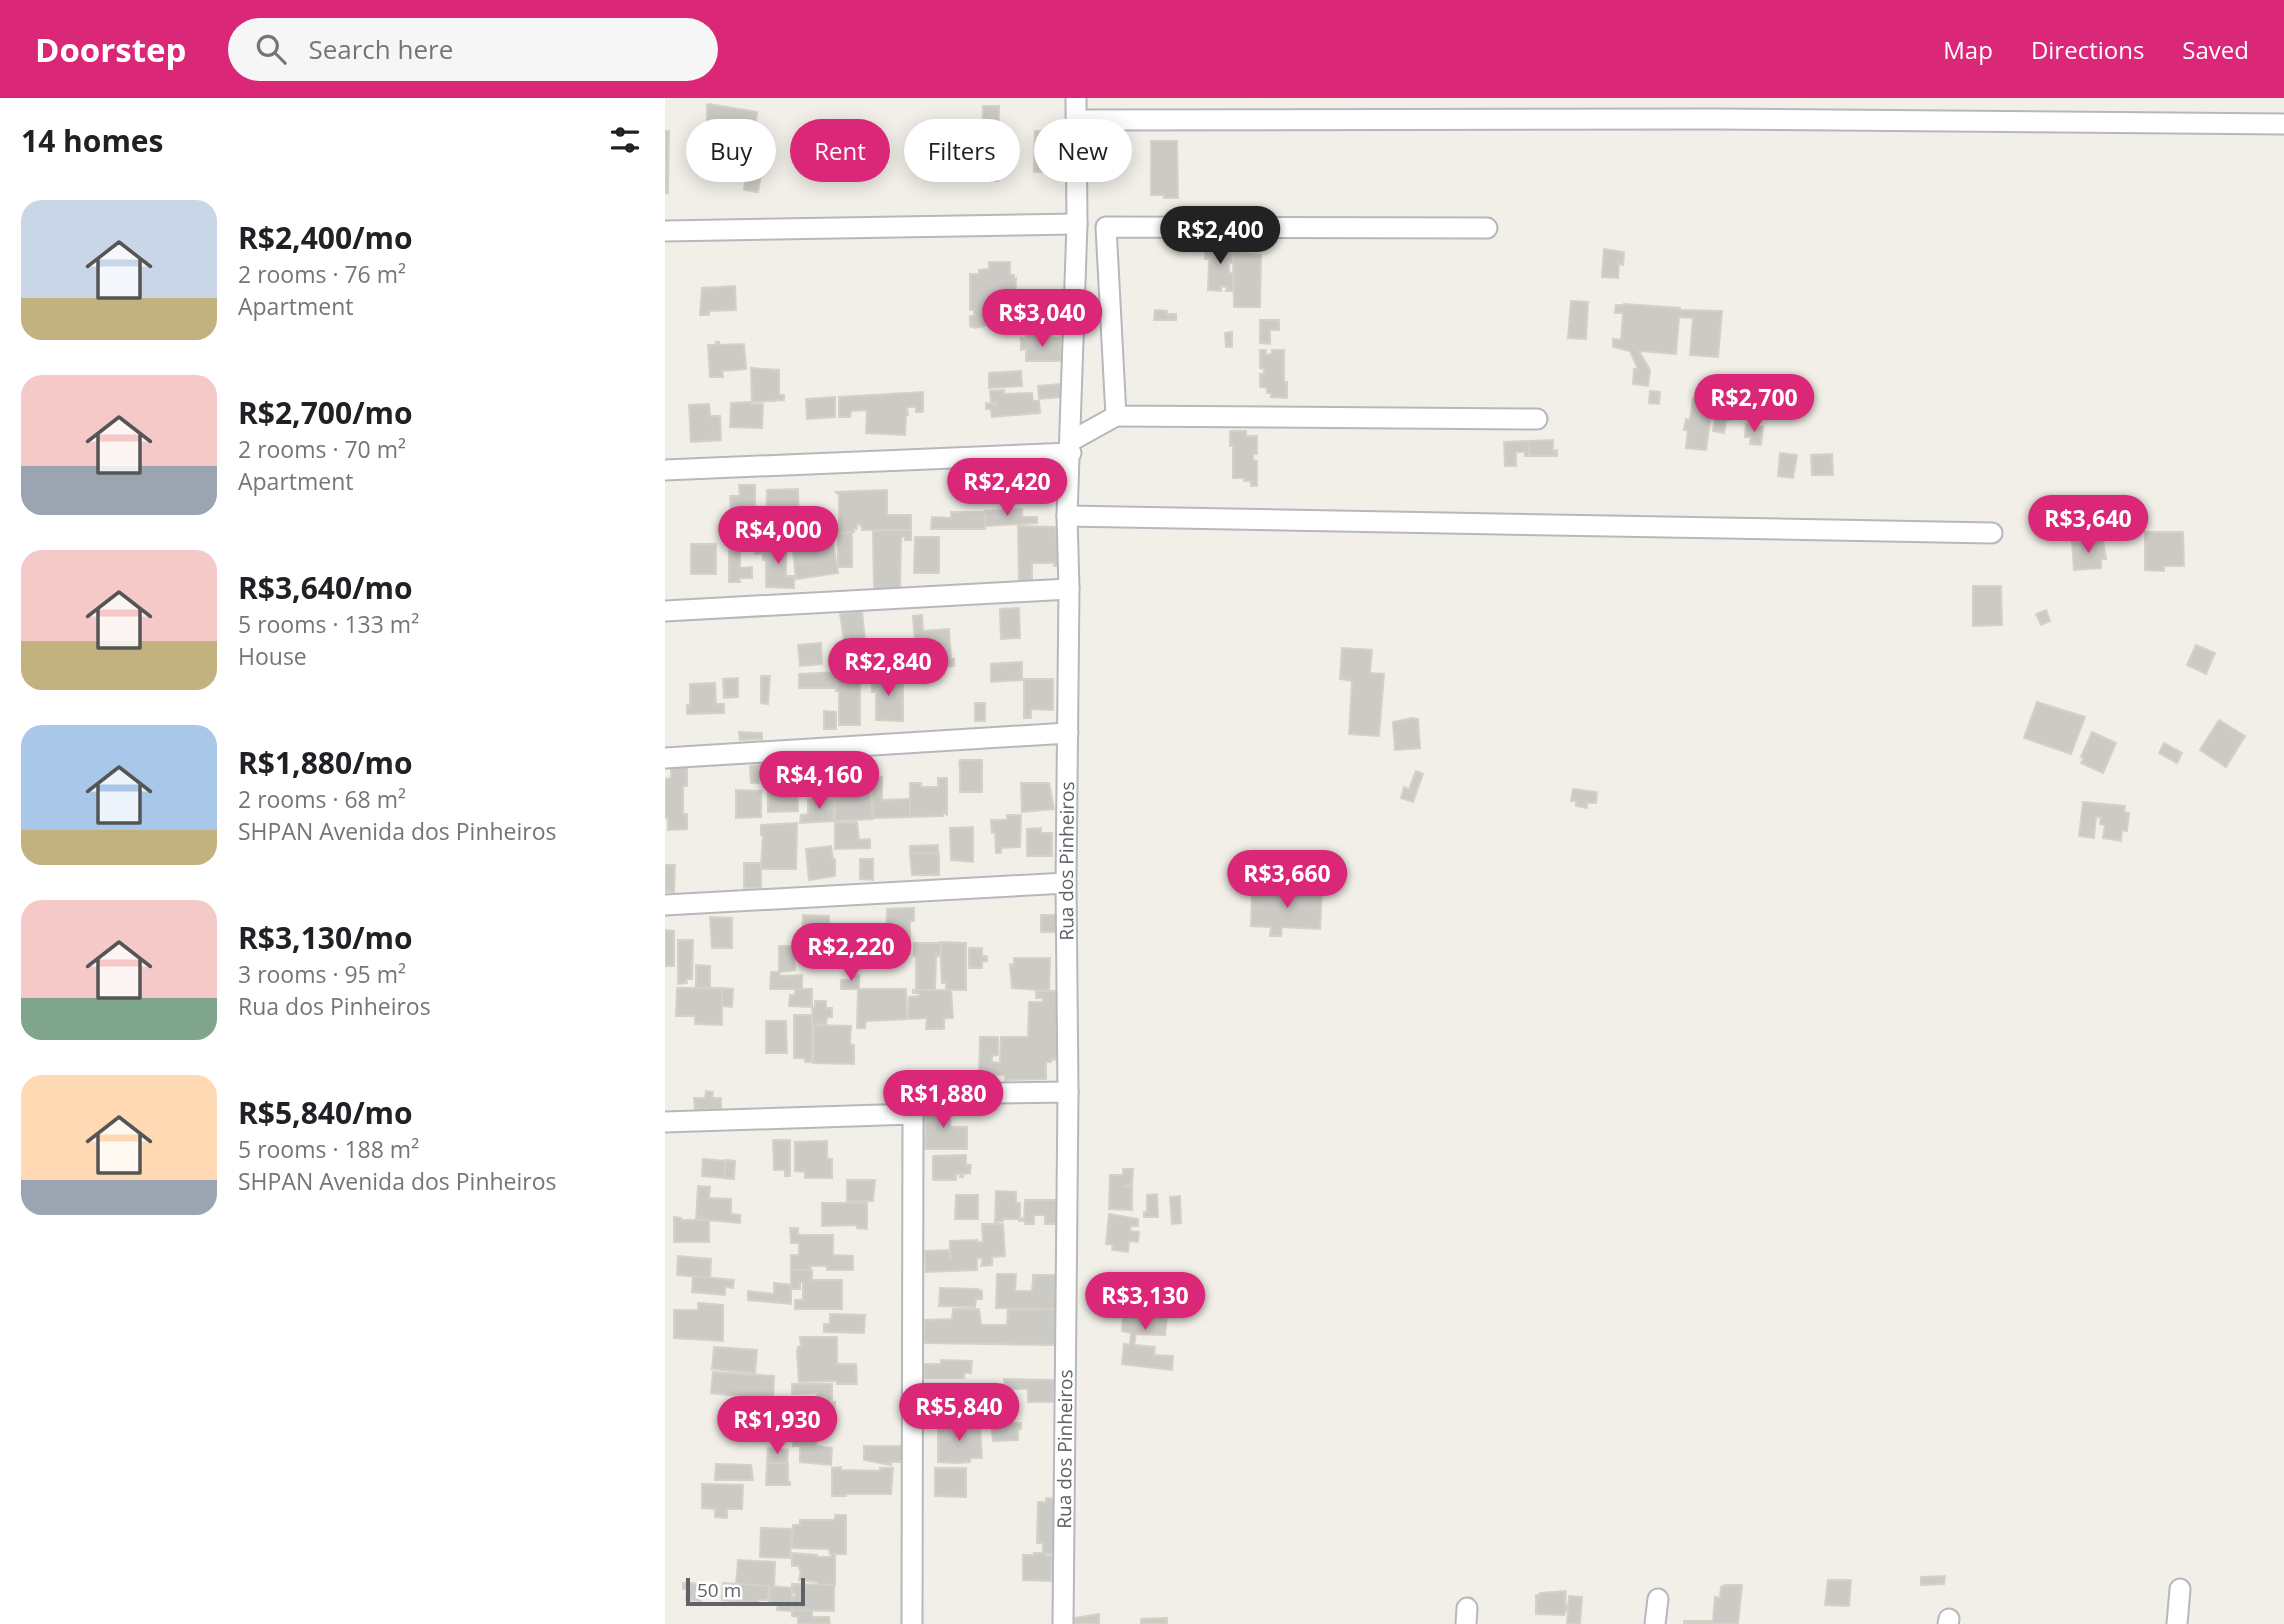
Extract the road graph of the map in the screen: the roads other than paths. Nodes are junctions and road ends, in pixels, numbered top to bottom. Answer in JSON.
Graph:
{"nodes":[{"id":1,"x":1076,"y":98,"type":"edge"},
{"id":2,"x":1077,"y":119,"type":"edge"},
{"id":3,"x":1132,"y":120,"type":"edge"},
{"id":4,"x":2284,"y":124,"type":"edge"},
{"id":5,"x":1077,"y":182,"type":"edge"},
{"id":6,"x":1077,"y":224,"type":"junction"},
{"id":7,"x":1487,"y":228,"type":"dead end"},
{"id":8,"x":665,"y":231,"type":"edge"},
{"id":9,"x":1116,"y":416,"type":"junction"},
{"id":10,"x":1537,"y":419,"type":"dead end"},
{"id":11,"x":1071,"y":447,"type":"junction"},
{"id":12,"x":665,"y":470,"type":"edge"},
{"id":13,"x":1067,"y":516,"type":"junction"},
{"id":14,"x":1991,"y":533,"type":"dead end"},
{"id":15,"x":1069,"y":589,"type":"junction"},
{"id":16,"x":665,"y":611,"type":"edge"},
{"id":17,"x":1068,"y":733,"type":"junction"},
{"id":18,"x":665,"y":758,"type":"edge"},
{"id":19,"x":1066,"y":883,"type":"junction"},
{"id":20,"x":665,"y":905,"type":"edge"},
{"id":21,"x":1068,"y":1092,"type":"junction"},
{"id":22,"x":913,"y":1114,"type":"junction"},
{"id":23,"x":665,"y":1122,"type":"edge"},
{"id":24,"x":2180,"y":1589,"type":"dead end"},
{"id":25,"x":1658,"y":1599,"type":"dead end"},
{"id":26,"x":912,"y":1624,"type":"edge"},
{"id":27,"x":1063,"y":1624,"type":"edge"},
{"id":28,"x":1655,"y":1624,"type":"edge"},
{"id":29,"x":2177,"y":1624,"type":"edge"}],
"edges":[{"from":1,"to":2,"type":"street","name":"Rua dos Pinheiros"},
{"from":3,"to":4,"type":"street"},
{"from":5,"to":6,"type":"street","name":"Rua dos Pinheiros"},
{"from":6,"to":8,"type":"street"},
{"from":6,"to":11,"type":"street","name":"Rua dos Pinheiros"},
{"from":7,"to":9,"type":"street"},
{"from":9,"to":10,"type":"street"},
{"from":9,"to":11,"type":"street"},
{"from":11,"to":12,"type":"street"},
{"from":11,"to":13,"type":"street","name":"Rua dos Pinheiros"},
{"from":13,"to":14,"type":"street"},
{"from":13,"to":15,"type":"street","name":"Rua dos Pinheiros"},
{"from":15,"to":16,"type":"street"},
{"from":15,"to":17,"type":"street","name":"Rua dos Pinheiros"},
{"from":17,"to":18,"type":"street"},
{"from":17,"to":19,"type":"street","name":"Rua dos Pinheiros"},
{"from":19,"to":20,"type":"street"},
{"from":19,"to":21,"type":"street","name":"Rua dos Pinheiros"},
{"from":21,"to":22,"type":"street"},
{"from":21,"to":27,"type":"street","name":"Rua dos Pinheiros"},
{"from":22,"to":23,"type":"street"},
{"from":22,"to":26,"type":"street"},
{"from":24,"to":29,"type":"street"},
{"from":25,"to":28,"type":"street"}]}
